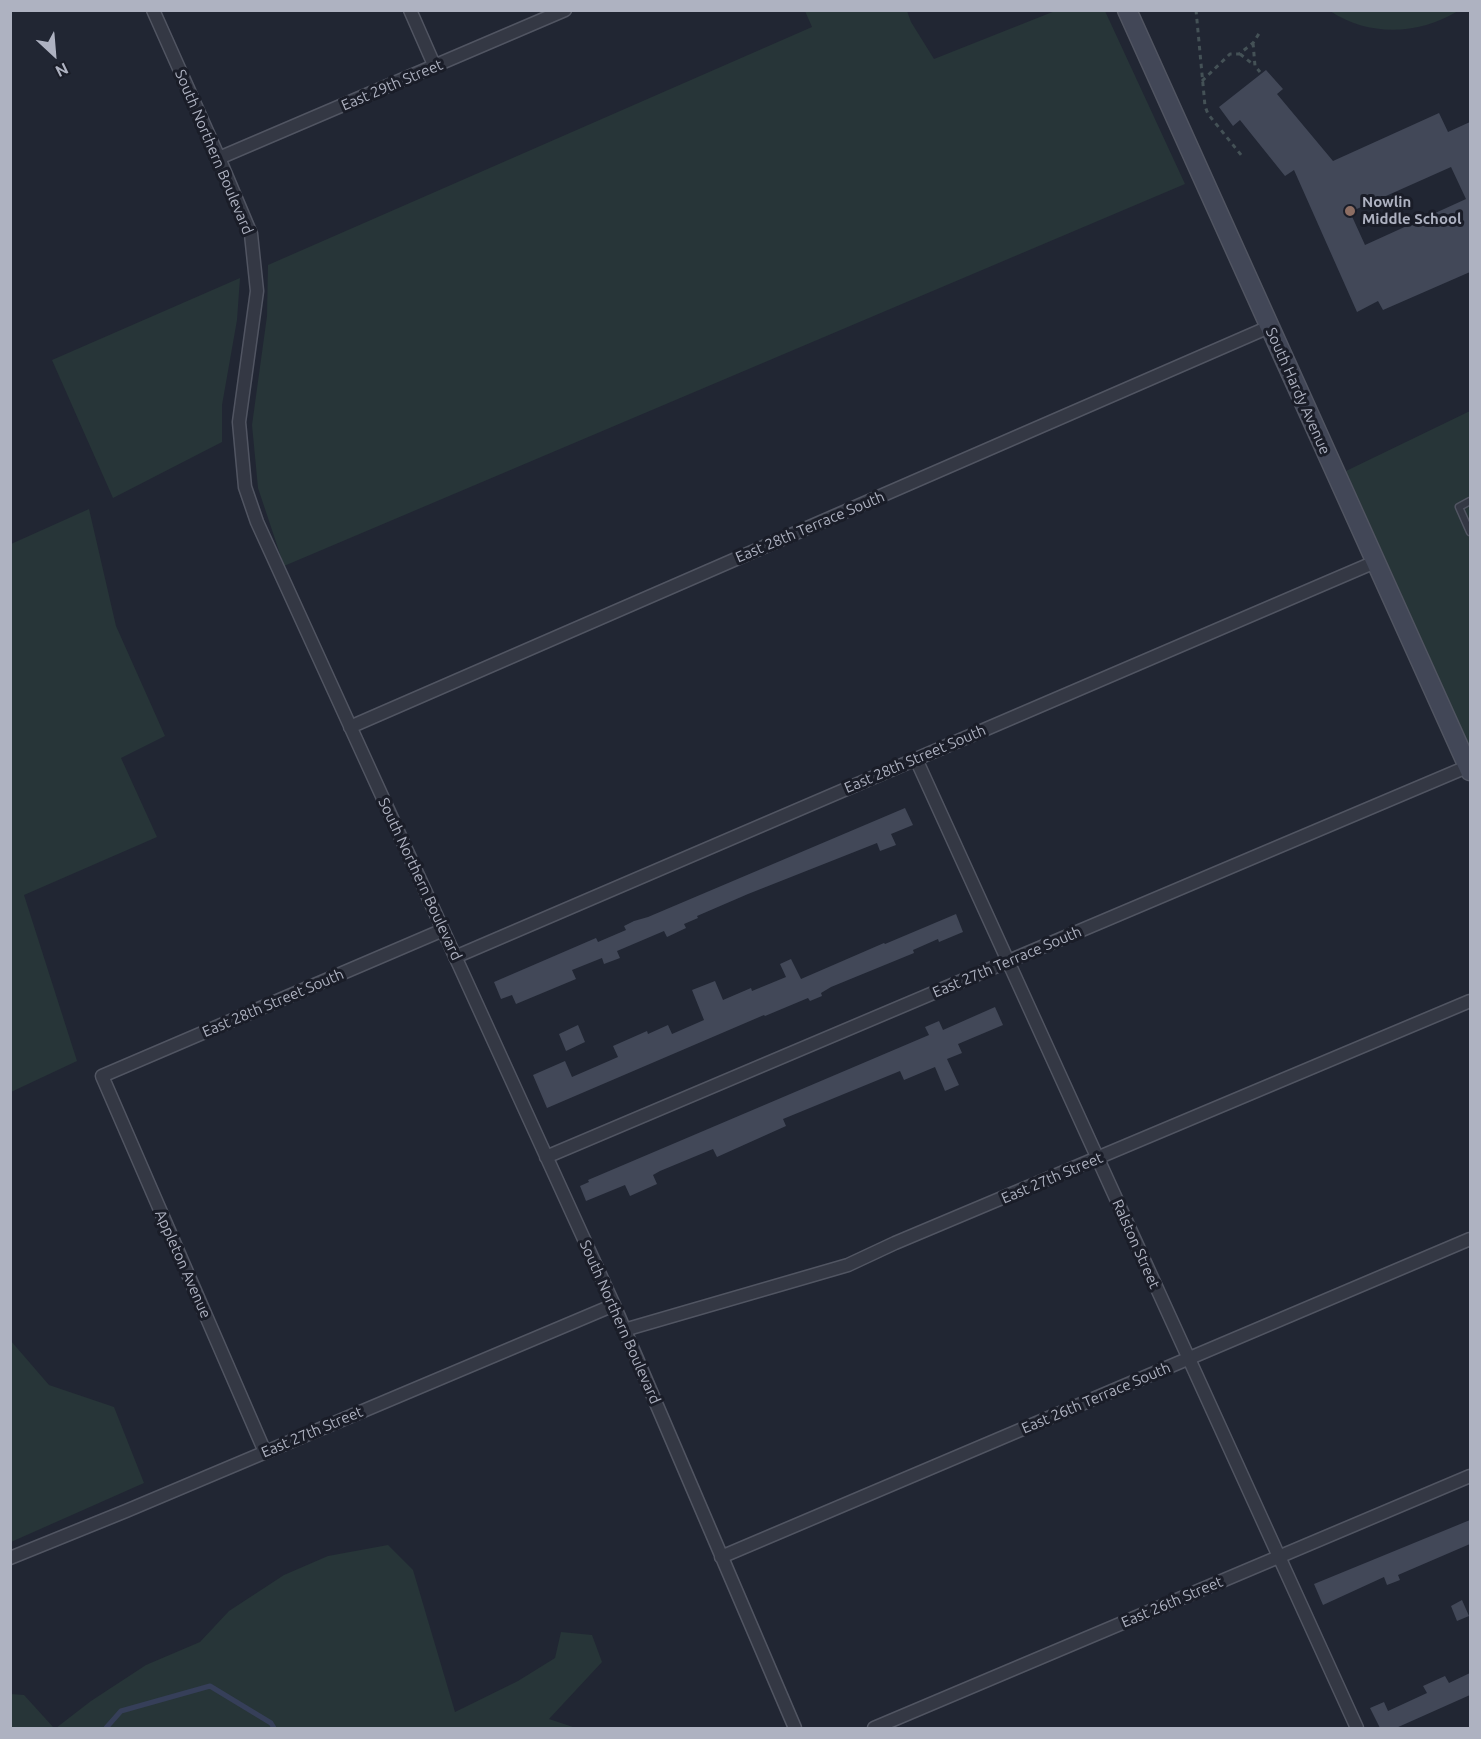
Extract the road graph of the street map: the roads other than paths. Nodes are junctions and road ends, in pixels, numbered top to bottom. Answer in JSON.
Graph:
{"nodes":[{"id":1,"x":153,"y":10,"type":"edge"},
{"id":2,"x":410,"y":10,"type":"edge"},
{"id":3,"x":565,"y":10,"type":"edge"},
{"id":4,"x":1126,"y":10,"type":"edge"},
{"id":5,"x":435,"y":67,"type":"junction"},
{"id":6,"x":219,"y":158,"type":"junction"},
{"id":7,"x":1269,"y":327,"type":"junction"},
{"id":8,"x":1470,"y":501,"type":"edge"},
{"id":9,"x":1470,"y":532,"type":"edge"},
{"id":10,"x":1375,"y":562,"type":"junction"},
{"id":11,"x":350,"y":727,"type":"junction"},
{"id":12,"x":916,"y":759,"type":"junction"},
{"id":13,"x":1469,"y":768,"type":"edge"},
{"id":14,"x":443,"y":930,"type":"junction"},
{"id":15,"x":455,"y":957,"type":"junction"},
{"id":16,"x":1008,"y":961,"type":"junction"},
{"id":17,"x":1470,"y":1001,"type":"edge"},
{"id":18,"x":102,"y":1076,"type":"joint"},
{"id":19,"x":546,"y":1157,"type":"junction"},
{"id":20,"x":1098,"y":1158,"type":"junction"},
{"id":21,"x":1470,"y":1239,"type":"edge"},
{"id":22,"x":614,"y":1305,"type":"junction"},
{"id":23,"x":624,"y":1330,"type":"junction"},
{"id":24,"x":1189,"y":1358,"type":"junction"},
{"id":25,"x":265,"y":1452,"type":"junction"},
{"id":26,"x":1470,"y":1476,"type":"edge"},
{"id":27,"x":721,"y":1557,"type":"junction"},
{"id":28,"x":1279,"y":1557,"type":"junction"},
{"id":29,"x":10,"y":1558,"type":"edge"},
{"id":30,"x":795,"y":1728,"type":"edge"},
{"id":31,"x":874,"y":1728,"type":"edge"},
{"id":32,"x":1357,"y":1728,"type":"edge"}],
"edges":[{"from":1,"to":6,"type":"street","name":"South Northern Boulevard"},
{"from":2,"to":5,"type":"street"},
{"from":3,"to":5,"type":"street","name":"East 29th Street"},
{"from":4,"to":7,"type":"street","name":"South Hardy Avenue"},
{"from":5,"to":6,"type":"street","name":"East 29th Street"},
{"from":6,"to":11,"type":"street","name":"South Northern Boulevard"},
{"from":7,"to":10,"type":"street","name":"South Hardy Avenue"},
{"from":7,"to":11,"type":"street","name":"East 28th Terrace South"},
{"from":8,"to":9,"type":"lane"},
{"from":10,"to":12,"type":"street","name":"East 28th Street South"},
{"from":10,"to":13,"type":"street","name":"South Hardy Avenue"},
{"from":11,"to":14,"type":"street","name":"South Northern Boulevard"},
{"from":12,"to":15,"type":"street","name":"East 28th Street South"},
{"from":12,"to":16,"type":"street","name":"Ralston Street"},
{"from":13,"to":16,"type":"street","name":"East 27th Terrace South"},
{"from":14,"to":15,"type":"street","name":"South Northern Boulevard"},
{"from":14,"to":18,"type":"street","name":"East 28th Street South"},
{"from":15,"to":19,"type":"street","name":"South Northern Boulevard"},
{"from":16,"to":19,"type":"street","name":"East 27th Terrace South"},
{"from":16,"to":20,"type":"street","name":"Ralston Street"},
{"from":17,"to":20,"type":"street","name":"East 27th Street"},
{"from":18,"to":25,"type":"street","name":"Appleton Avenue"},
{"from":19,"to":22,"type":"street","name":"South Northern Boulevard"},
{"from":20,"to":23,"type":"street","name":"East 27th Street"},
{"from":20,"to":24,"type":"street","name":"Ralston Street"},
{"from":21,"to":24,"type":"street","name":"East 26th Terrace South"},
{"from":22,"to":23,"type":"street","name":"South Northern Boulevard"},
{"from":22,"to":25,"type":"street","name":"East 27th Street"},
{"from":23,"to":27,"type":"street","name":"South Northern Boulevard"},
{"from":24,"to":27,"type":"street","name":"East 26th Terrace South"},
{"from":24,"to":28,"type":"street","name":"Ralston Street"},
{"from":25,"to":29,"type":"street","name":"East 27th Street"},
{"from":26,"to":28,"type":"street","name":"East 26th Street"},
{"from":27,"to":30,"type":"street","name":"South Northern Boulevard"},
{"from":28,"to":31,"type":"street","name":"East 26th Street"},
{"from":28,"to":32,"type":"street","name":"Ralston Street"}]}
